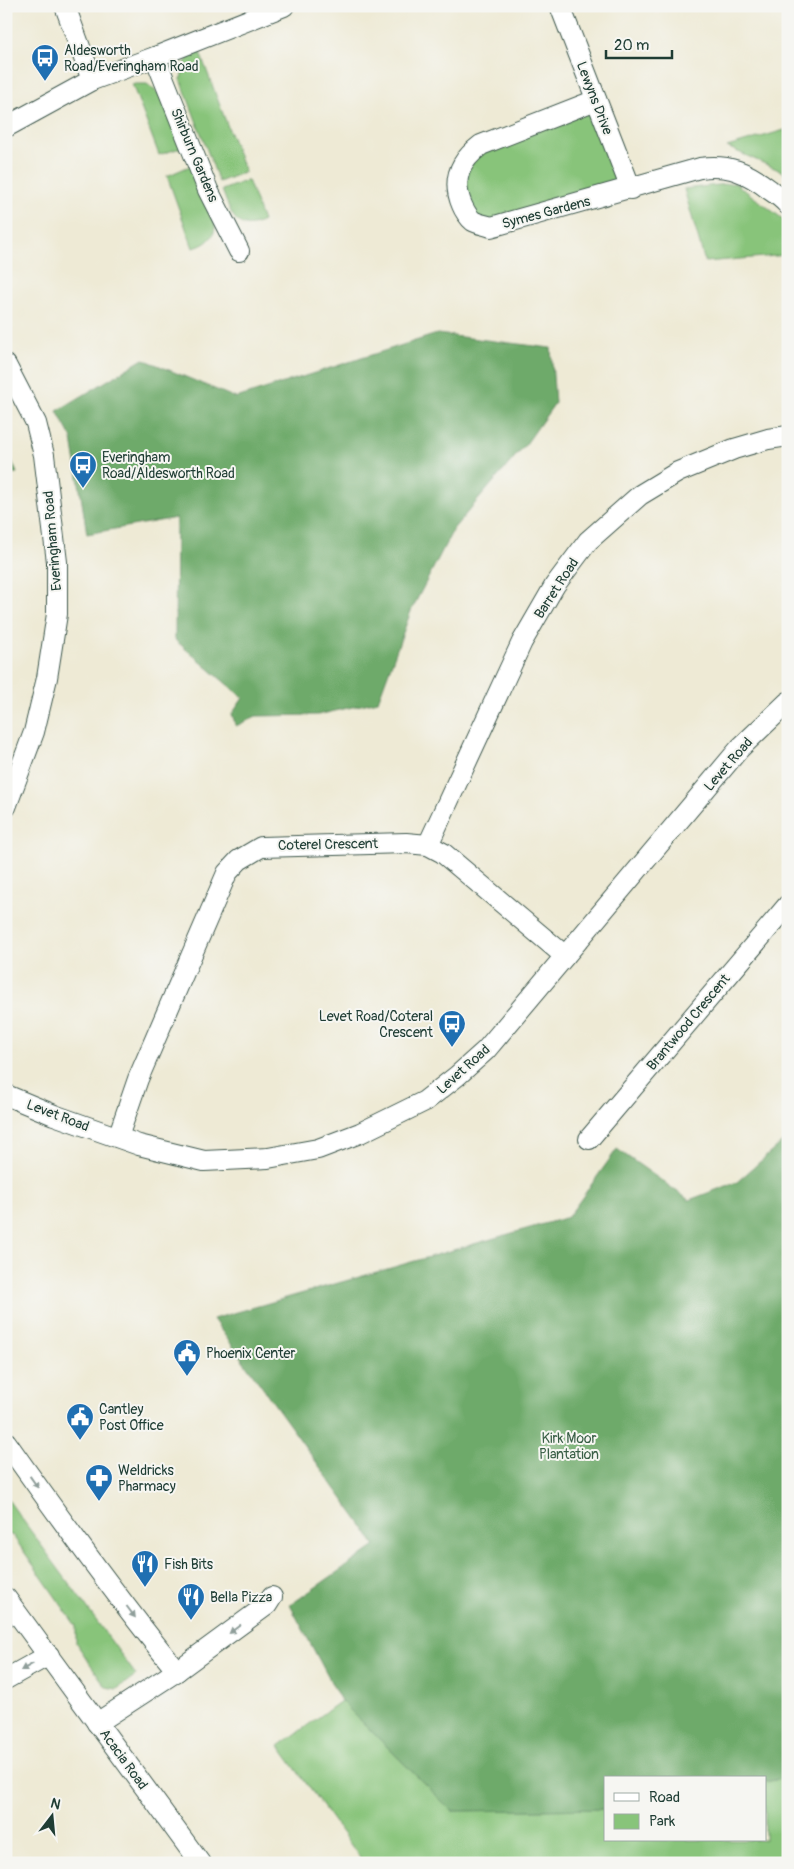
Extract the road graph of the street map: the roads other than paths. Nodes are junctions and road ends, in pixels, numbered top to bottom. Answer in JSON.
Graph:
{"nodes":[{"id":1,"x":65,"y":6,"type":"edge"},
{"id":2,"x":560,"y":6,"type":"edge"},
{"id":3,"x":273,"y":8,"type":"edge"},
{"id":4,"x":155,"y":57,"type":"junction"},
{"id":5,"x":92,"y":80,"type":"junction"},
{"id":6,"x":596,"y":100,"type":"junction"},
{"id":7,"x":6,"y":127,"type":"edge"},
{"id":8,"x":631,"y":189,"type":"junction"},
{"id":9,"x":788,"y":205,"type":"edge"},
{"id":10,"x":239,"y":251,"type":"dead end"},
{"id":11,"x":6,"y":365,"type":"edge"},
{"id":12,"x":788,"y":436,"type":"edge"},
{"id":13,"x":788,"y":702,"type":"edge"},
{"id":14,"x":12,"y":779,"type":"edge"},
{"id":15,"x":6,"y":807,"type":"edge"},
{"id":16,"x":428,"y":845,"type":"junction"},
{"id":17,"x":786,"y":910,"type":"edge"},
{"id":18,"x":565,"y":956,"type":"junction"},
{"id":19,"x":6,"y":1095,"type":"edge"},
{"id":20,"x":118,"y":1137,"type":"junction"},
{"id":21,"x":588,"y":1138,"type":"dead end"},
{"id":22,"x":6,"y":1442,"type":"edge"},
{"id":23,"x":272,"y":1597,"type":"dead end"},
{"id":24,"x":6,"y":1598,"type":"edge"},
{"id":25,"x":49,"y":1655,"type":"junction"},
{"id":26,"x":177,"y":1671,"type":"junction"},
{"id":27,"x":6,"y":1679,"type":"edge"},
{"id":28,"x":97,"y":1722,"type":"junction"},
{"id":29,"x":200,"y":1863,"type":"edge"}],
"edges":[{"from":1,"to":5,"type":"street"},
{"from":2,"to":6,"type":"street","name":"Lewyns Drive"},
{"from":3,"to":4,"type":"street"},
{"from":4,"to":5,"type":"street"},
{"from":4,"to":10,"type":"street","name":"Shirburn Gardens"},
{"from":5,"to":7,"type":"street"},
{"from":6,"to":8,"type":"street","name":"Lewyns Drive"},
{"from":6,"to":8,"type":"street","name":"Symes Gardens"},
{"from":8,"to":9,"type":"street","name":"Symes Gardens"},
{"from":11,"to":14,"type":"street","name":"Everingham Road"},
{"from":12,"to":16,"type":"street","name":"Barret Road"},
{"from":13,"to":18,"type":"street","name":"Levet Road"},
{"from":14,"to":15,"type":"street","name":"Everingham Road"},
{"from":16,"to":18,"type":"street","name":"Coterel Crescent"},
{"from":16,"to":20,"type":"street","name":"Coterel Crescent"},
{"from":17,"to":21,"type":"street","name":"Brantwood Crescent"},
{"from":18,"to":20,"type":"street","name":"Levet Road"},
{"from":19,"to":20,"type":"street","name":"Levet Road"},
{"from":22,"to":26,"type":"street","one_way":true},
{"from":23,"to":26,"type":"street","one_way":true},
{"from":24,"to":25,"type":"street"},
{"from":25,"to":27,"type":"street","one_way":true},
{"from":25,"to":28,"type":"street","name":"Acacia Road"},
{"from":26,"to":28,"type":"street"},
{"from":28,"to":29,"type":"street","name":"Acacia Road"}]}
